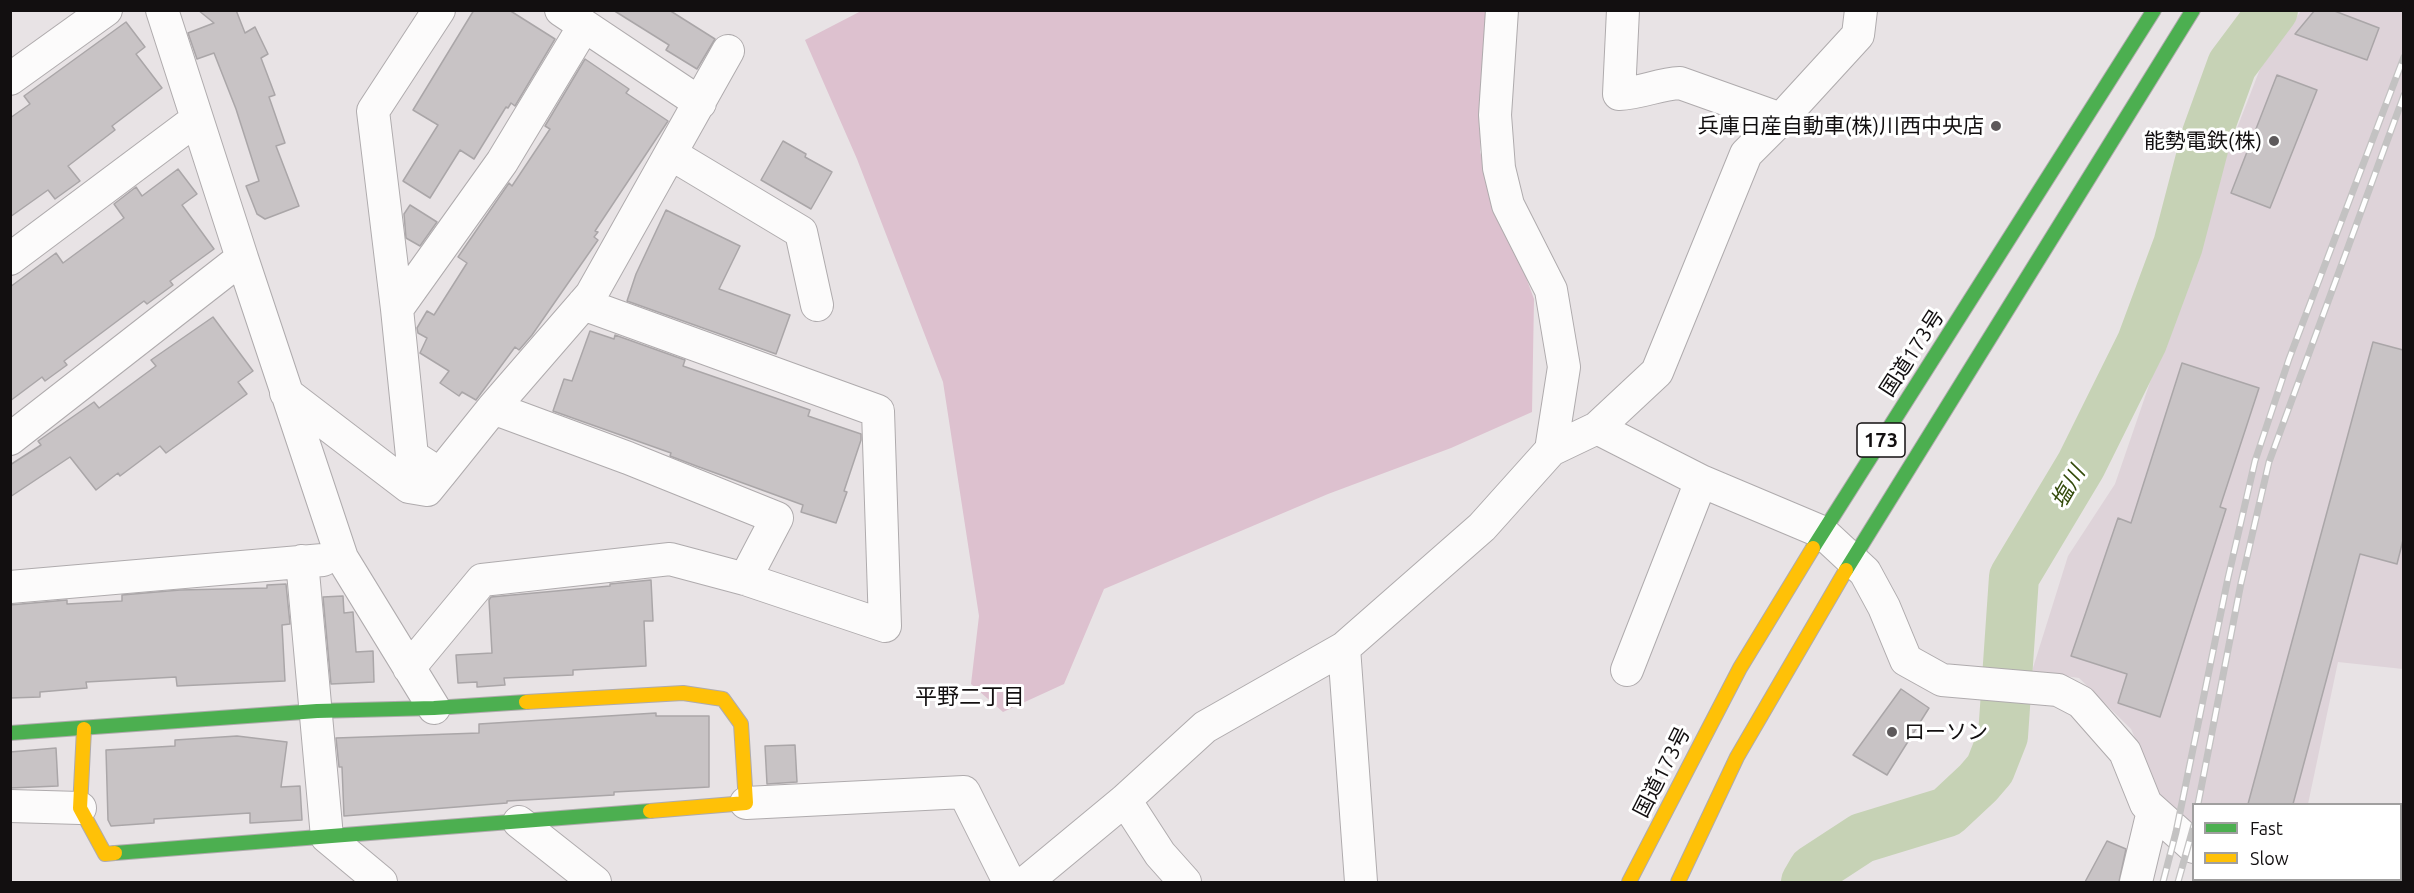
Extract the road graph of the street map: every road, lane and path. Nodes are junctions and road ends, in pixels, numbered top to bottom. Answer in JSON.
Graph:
{"nodes":[{"id":1,"x":106,"y":10,"type":"edge"},
{"id":2,"x":162,"y":10,"type":"edge"},
{"id":3,"x":439,"y":10,"type":"edge"},
{"id":4,"x":1502,"y":10,"type":"edge"},
{"id":5,"x":1623,"y":10,"type":"edge"},
{"id":6,"x":1862,"y":10,"type":"edge"},
{"id":7,"x":2154,"y":10,"type":"edge"},
{"id":8,"x":2193,"y":10,"type":"edge"},
{"id":9,"x":572,"y":18,"type":"edge"},
{"id":10,"x":729,"y":51,"type":"dead end"},
{"id":11,"x":10,"y":79,"type":"edge"},
{"id":12,"x":700,"y":103,"type":"junction"},
{"id":13,"x":197,"y":119,"type":"junction"},
{"id":14,"x":1781,"y":119,"type":"junction"},
{"id":15,"x":671,"y":154,"type":"junction"},
{"id":16,"x":242,"y":258,"type":"junction"},
{"id":17,"x":10,"y":259,"type":"edge"},
{"id":18,"x":584,"y":304,"type":"junction"},
{"id":19,"x":817,"y":305,"type":"dead end"},
{"id":20,"x":397,"y":309,"type":"junction"},
{"id":21,"x":286,"y":393,"type":"junction"},
{"id":22,"x":493,"y":408,"type":"junction"},
{"id":23,"x":1597,"y":428,"type":"junction"},
{"id":24,"x":10,"y":439,"type":"edge"},
{"id":25,"x":1551,"y":450,"type":"junction"},
{"id":26,"x":440,"y":474,"type":"junction"},
{"id":27,"x":1701,"y":481,"type":"junction"},
{"id":28,"x":1822,"y":532,"type":"junction"},
{"id":29,"x":342,"y":558,"type":"junction"},
{"id":30,"x":1852,"y":559,"type":"junction"},
{"id":31,"x":302,"y":561,"type":"junction"},
{"id":32,"x":745,"y":579,"type":"junction"},
{"id":33,"x":10,"y":587,"type":"edge"},
{"id":34,"x":1344,"y":648,"type":"junction"},
{"id":35,"x":409,"y":668,"type":"junction"},
{"id":36,"x":1628,"y":670,"type":"dead end"},
{"id":37,"x":434,"y":708,"type":"junction"},
{"id":38,"x":317,"y":711,"type":"junction"},
{"id":39,"x":84,"y":729,"type":"junction"},
{"id":40,"x":10,"y":733,"type":"edge"},
{"id":41,"x":1125,"y":800,"type":"junction"},
{"id":42,"x":746,"y":803,"type":"junction"},
{"id":43,"x":10,"y":806,"type":"edge"},
{"id":44,"x":80,"y":808,"type":"junction"},
{"id":45,"x":2153,"y":811,"type":"junction"},
{"id":46,"x":519,"y":822,"type":"junction"},
{"id":47,"x":327,"y":837,"type":"junction"},
{"id":48,"x":2192,"y":846,"type":"edge"},
{"id":49,"x":381,"y":882,"type":"edge"},
{"id":50,"x":595,"y":882,"type":"edge"},
{"id":51,"x":1009,"y":882,"type":"edge"},
{"id":52,"x":1026,"y":882,"type":"edge"},
{"id":53,"x":1185,"y":882,"type":"edge"},
{"id":54,"x":1361,"y":882,"type":"edge"},
{"id":55,"x":1629,"y":882,"type":"edge"},
{"id":56,"x":1678,"y":882,"type":"edge"},
{"id":57,"x":2136,"y":882,"type":"edge"}],
"edges":[{"from":1,"to":11,"type":"street"},
{"from":2,"to":13,"type":"street"},
{"from":3,"to":20,"type":"street"},
{"from":4,"to":25,"type":"street"},
{"from":5,"to":14,"type":"street"},
{"from":6,"to":14,"type":"street"},
{"from":7,"to":28,"type":"main road","name":"国道173号","number":"173"},
{"from":8,"to":30,"type":"main road","number":"173"},
{"from":9,"to":12,"type":"street"},
{"from":9,"to":20,"type":"street"},
{"from":10,"to":12,"type":"street"},
{"from":12,"to":15,"type":"street"},
{"from":13,"to":16,"type":"street"},
{"from":13,"to":17,"type":"street"},
{"from":14,"to":23,"type":"street"},
{"from":15,"to":18,"type":"street"},
{"from":15,"to":19,"type":"street"},
{"from":16,"to":21,"type":"street"},
{"from":16,"to":24,"type":"street"},
{"from":18,"to":22,"type":"street"},
{"from":18,"to":32,"type":"street"},
{"from":20,"to":26,"type":"street"},
{"from":21,"to":26,"type":"street"},
{"from":21,"to":29,"type":"street"},
{"from":22,"to":26,"type":"street"},
{"from":22,"to":32,"type":"street"},
{"from":23,"to":25,"type":"street"},
{"from":23,"to":27,"type":"street"},
{"from":25,"to":34,"type":"street"},
{"from":27,"to":28,"type":"street"},
{"from":27,"to":36,"type":"street"},
{"from":28,"to":30,"type":"street"},
{"from":28,"to":55,"type":"main road","name":"国道173号","number":"173"},
{"from":29,"to":31,"type":"street"},
{"from":29,"to":35,"type":"street"},
{"from":30,"to":45,"type":"street"},
{"from":30,"to":56,"type":"main road","number":"173"},
{"from":31,"to":33,"type":"street"},
{"from":31,"to":38,"type":"street"},
{"from":32,"to":35,"type":"street"},
{"from":34,"to":41,"type":"street"},
{"from":34,"to":54,"type":"street"},
{"from":35,"to":37,"type":"street"},
{"from":37,"to":38,"type":"main road"},
{"from":37,"to":42,"type":"main road"},
{"from":38,"to":39,"type":"main road"},
{"from":38,"to":47,"type":"street"},
{"from":39,"to":40,"type":"main road"},
{"from":39,"to":44,"type":"main road"},
{"from":41,"to":52,"type":"street"},
{"from":41,"to":53,"type":"street"},
{"from":42,"to":46,"type":"main road"},
{"from":42,"to":51,"type":"street"},
{"from":43,"to":44,"type":"street"},
{"from":44,"to":47,"type":"main road"},
{"from":45,"to":48,"type":"street"},
{"from":45,"to":57,"type":"street"},
{"from":46,"to":47,"type":"main road"},
{"from":46,"to":50,"type":"street"},
{"from":47,"to":49,"type":"street"}]}
